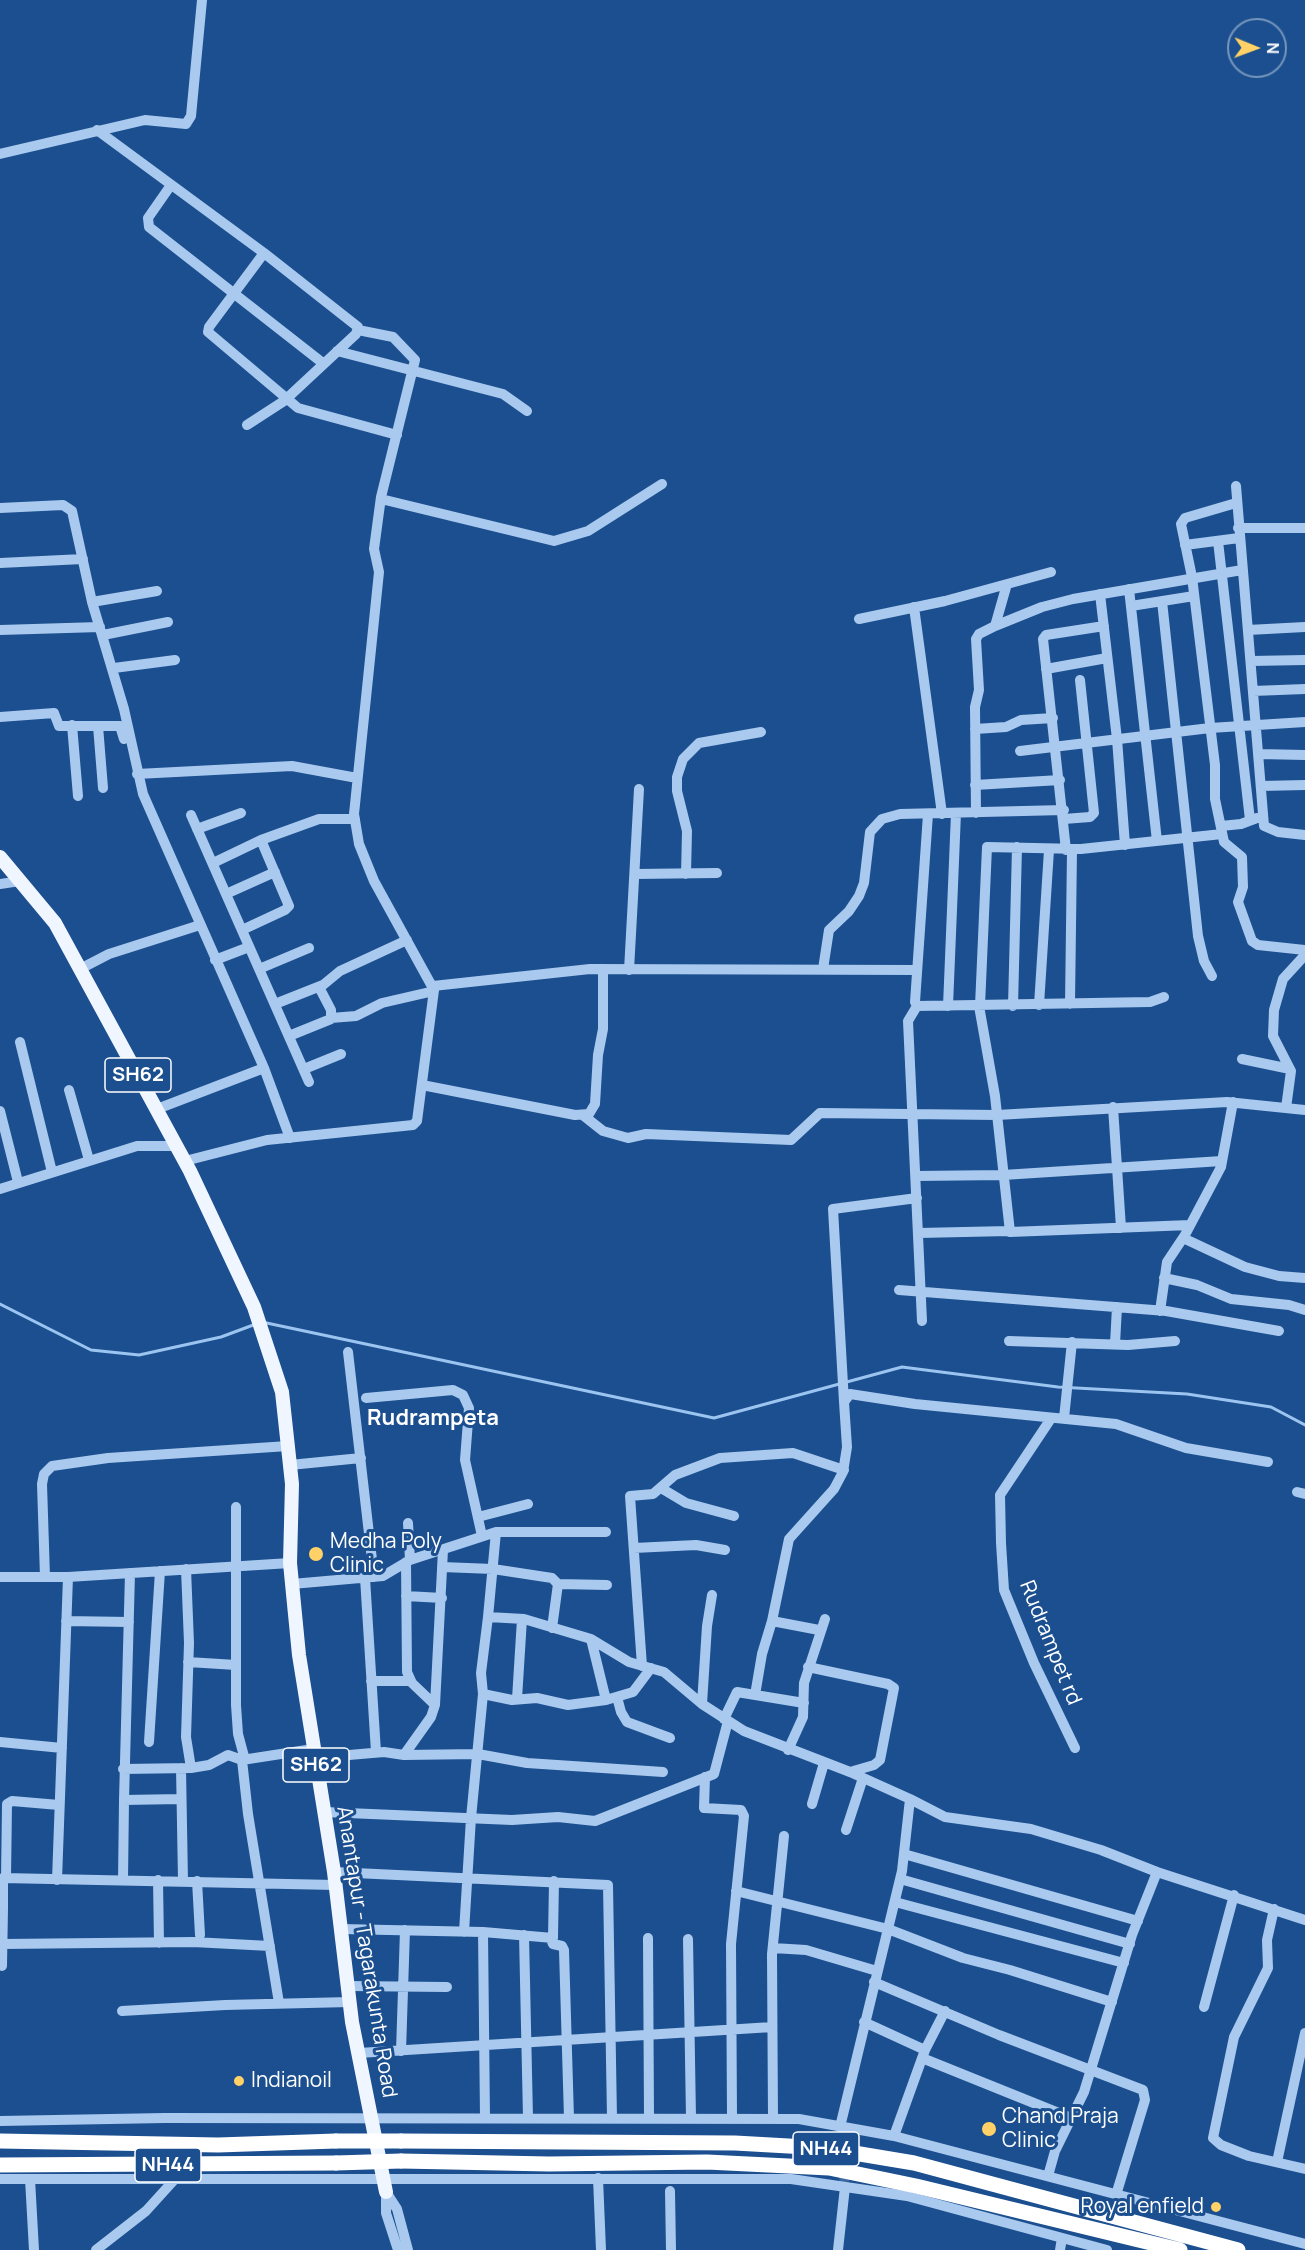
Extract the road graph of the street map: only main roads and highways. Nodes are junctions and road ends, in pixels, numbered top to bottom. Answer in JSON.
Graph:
{"nodes":[{"id":1,"x":0,"y":857,"type":"edge"},
{"id":2,"x":0,"y":2141,"type":"edge"},
{"id":3,"x":0,"y":2165,"type":"edge"},
{"id":4,"x":384,"y":2185,"type":"road end"},
{"id":5,"x":1180,"y":2250,"type":"edge"},
{"id":6,"x":1238,"y":2250,"type":"edge"}],
"edges":[{"from":1,"to":4,"type":"main road","name":"Anantapur - Tagarakunta Road","number":"SH62"},
{"from":2,"to":6,"type":"highway","number":"NH44","bridge":true},
{"from":3,"to":5,"type":"highway","number":"NH44","bridge":true}]}
